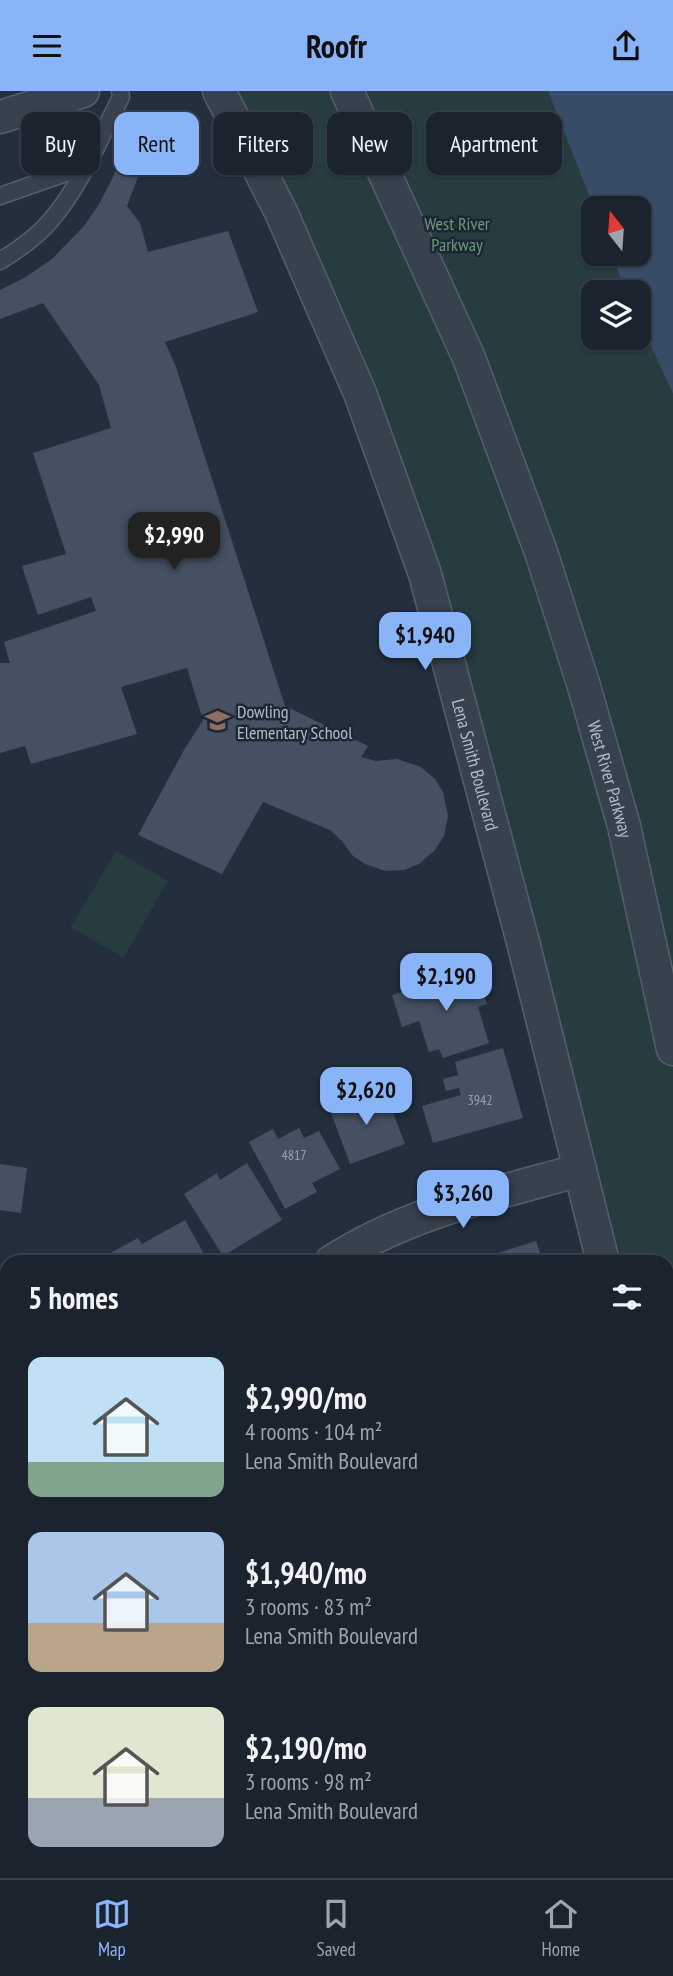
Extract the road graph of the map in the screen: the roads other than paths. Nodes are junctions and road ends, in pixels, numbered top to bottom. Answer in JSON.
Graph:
{"nodes":[{"id":1,"x":83,"y":91,"type":"edge"},
{"id":2,"x":120,"y":91,"type":"edge"},
{"id":3,"x":219,"y":91,"type":"edge"},
{"id":4,"x":347,"y":91,"type":"edge"},
{"id":5,"x":0,"y":117,"type":"edge"},
{"id":6,"x":100,"y":138,"type":"edge"},
{"id":7,"x":60,"y":175,"type":"edge"},
{"id":8,"x":80,"y":175,"type":"edge"},
{"id":9,"x":0,"y":196,"type":"edge"},
{"id":10,"x":0,"y":261,"type":"edge"},
{"id":11,"x":673,"y":1049,"type":"edge"},
{"id":12,"x":580,"y":1170,"type":"junction"},
{"id":13,"x":342,"y":1255,"type":"edge"},
{"id":14,"x":601,"y":1255,"type":"edge"}],
"edges":[{"from":1,"to":5,"type":"street"},
{"from":2,"to":6,"type":"lane"},
{"from":3,"to":12,"type":"street","name":"Lena Smith Boulevard"},
{"from":4,"to":11,"type":"street","name":"West River Parkway"},
{"from":7,"to":9,"type":"lane"},
{"from":8,"to":10,"type":"lane"},
{"from":12,"to":13,"type":"street"},
{"from":12,"to":14,"type":"street","name":"Lena Smith Boulevard"}]}
